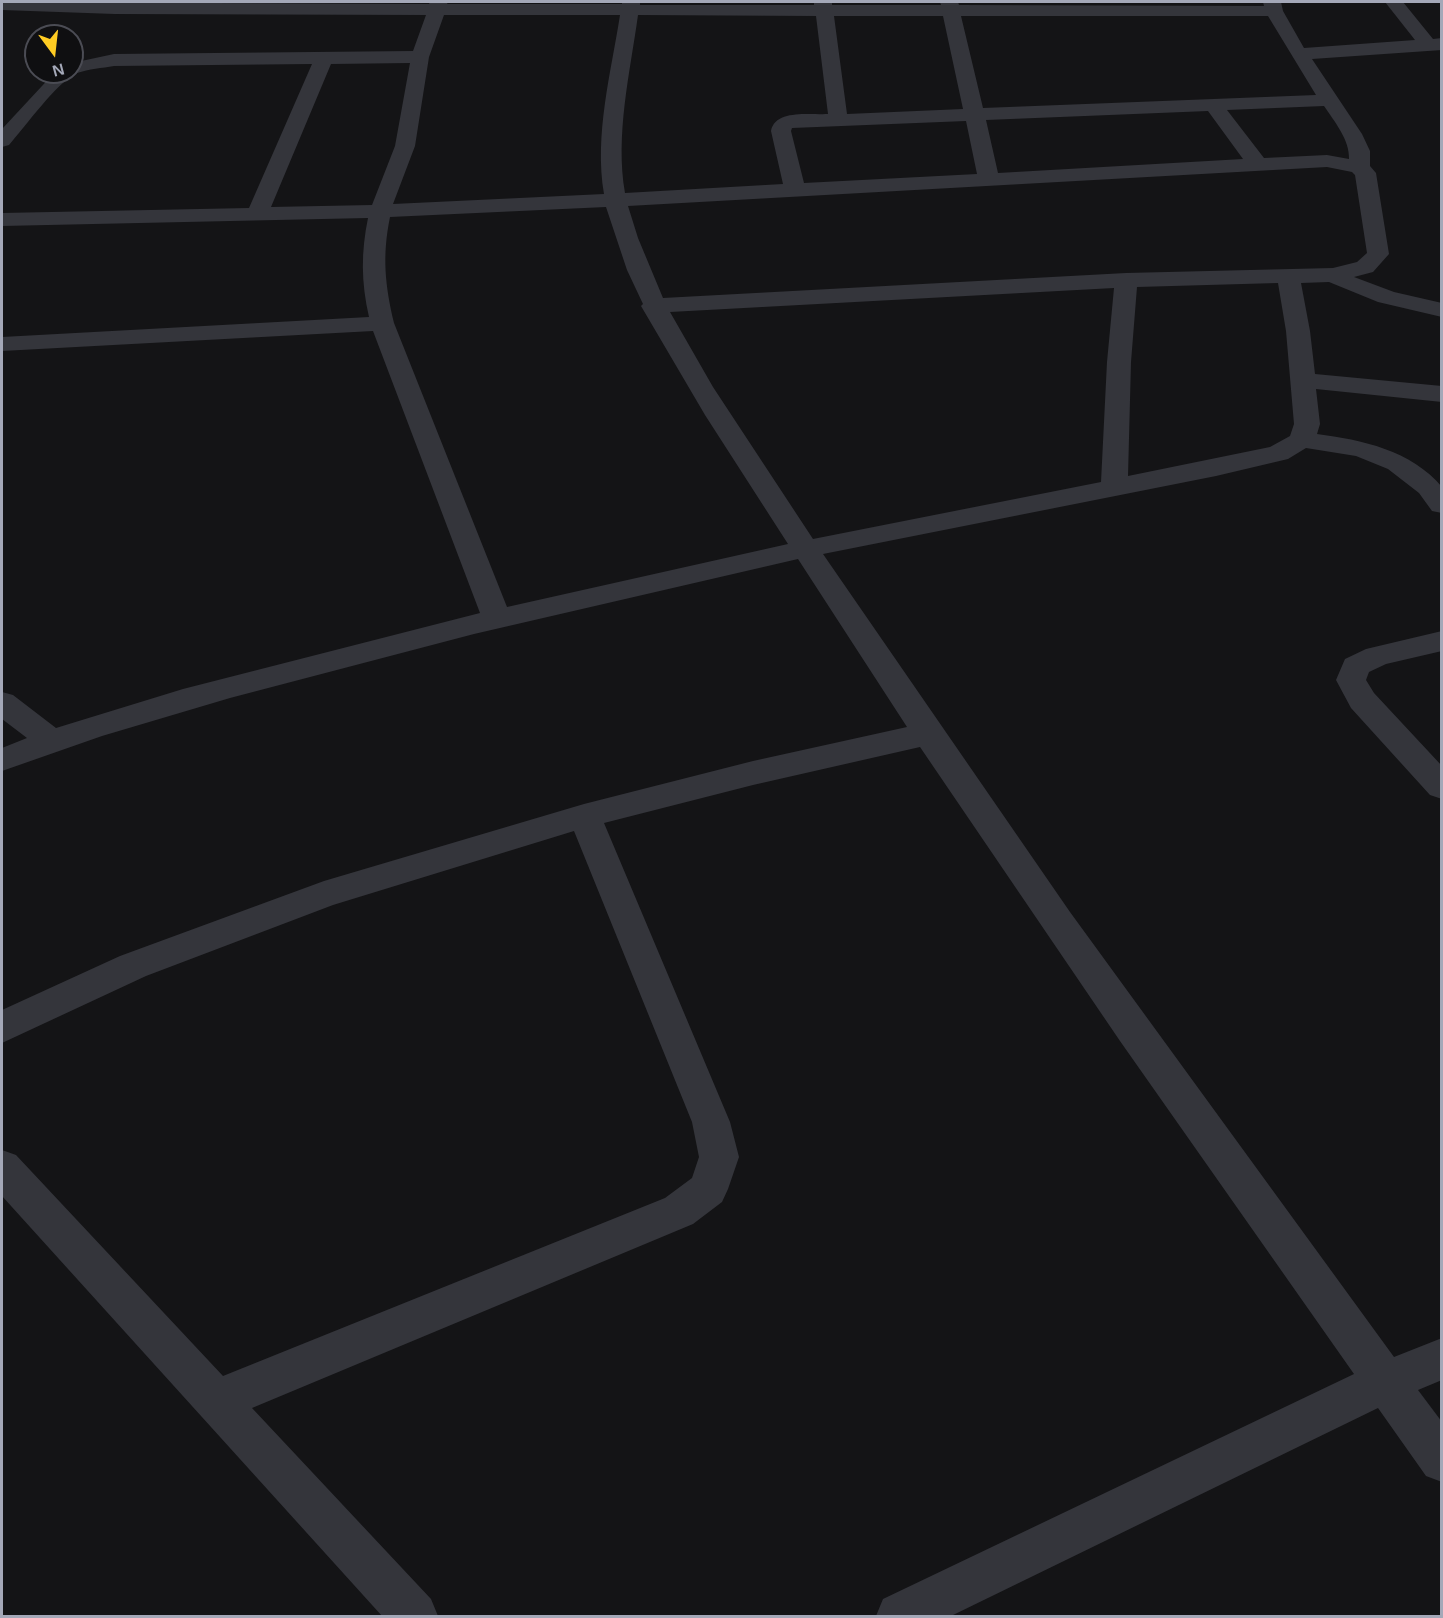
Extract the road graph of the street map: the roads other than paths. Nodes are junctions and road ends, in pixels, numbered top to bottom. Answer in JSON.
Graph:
{"nodes":[{"id":1,"x":1394,"y":2,"type":"edge"},
{"id":2,"x":2,"y":5,"type":"edge"},
{"id":3,"x":118,"y":5,"type":"edge"},
{"id":4,"x":221,"y":5,"type":"edge"},
{"id":5,"x":437,"y":5,"type":"edge"},
{"id":6,"x":630,"y":5,"type":"edge"},
{"id":7,"x":824,"y":6,"type":"edge"},
{"id":8,"x":949,"y":6,"type":"edge"},
{"id":9,"x":1273,"y":6,"type":"edge"},
{"id":10,"x":205,"y":26,"type":"dead end"},
{"id":11,"x":192,"y":43,"type":"dead end"},
{"id":12,"x":1434,"y":44,"type":"edge"},
{"id":13,"x":1300,"y":54,"type":"junction"},
{"id":14,"x":420,"y":57,"type":"junction"},
{"id":15,"x":323,"y":59,"type":"junction"},
{"id":16,"x":179,"y":60,"type":"junction"},
{"id":17,"x":84,"y":65,"type":"edge"},
{"id":18,"x":52,"y":84,"type":"edge"},
{"id":19,"x":1330,"y":100,"type":"junction"},
{"id":20,"x":1212,"y":103,"type":"junction"},
{"id":21,"x":975,"y":113,"type":"junction"},
{"id":22,"x":838,"y":118,"type":"junction"},
{"id":23,"x":2,"y":141,"type":"edge"},
{"id":24,"x":1258,"y":165,"type":"junction"},
{"id":25,"x":1359,"y":167,"type":"junction"},
{"id":26,"x":989,"y":180,"type":"junction"},
{"id":27,"x":795,"y":191,"type":"junction"},
{"id":28,"x":615,"y":201,"type":"junction"},
{"id":29,"x":380,"y":211,"type":"junction"},
{"id":30,"x":256,"y":215,"type":"junction"},
{"id":31,"x":2,"y":220,"type":"edge"},
{"id":32,"x":1288,"y":275,"type":"junction"},
{"id":33,"x":1333,"y":275,"type":"junction"},
{"id":34,"x":1126,"y":280,"type":"junction"},
{"id":35,"x":653,"y":306,"type":"junction"},
{"id":36,"x":1442,"y":310,"type":"edge"},
{"id":37,"x":382,"y":323,"type":"junction"},
{"id":38,"x":2,"y":344,"type":"edge"},
{"id":39,"x":1303,"y":380,"type":"junction"},
{"id":40,"x":1442,"y":394,"type":"edge"},
{"id":41,"x":1302,"y":440,"type":"junction"},
{"id":42,"x":1114,"y":487,"type":"junction"},
{"id":43,"x":1442,"y":505,"type":"edge"},
{"id":44,"x":806,"y":549,"type":"junction"},
{"id":45,"x":496,"y":618,"type":"junction"},
{"id":46,"x":1442,"y":641,"type":"edge"},
{"id":47,"x":2,"y":703,"type":"edge"},
{"id":48,"x":927,"y":734,"type":"junction"},
{"id":49,"x":51,"y":740,"type":"junction"},
{"id":50,"x":2,"y":760,"type":"edge"},
{"id":51,"x":1442,"y":787,"type":"edge"},
{"id":52,"x":584,"y":816,"type":"junction"},
{"id":53,"x":2,"y":1027,"type":"edge"},
{"id":54,"x":2,"y":1168,"type":"edge"},
{"id":55,"x":1442,"y":1359,"type":"edge"},
{"id":56,"x":1386,"y":1382,"type":"junction"},
{"id":57,"x":218,"y":1400,"type":"junction"},
{"id":58,"x":1442,"y":1460,"type":"edge"},
{"id":59,"x":414,"y":1617,"type":"edge"},
{"id":60,"x":900,"y":1617,"type":"edge"}],
"edges":[{"from":1,"to":12,"type":"street"},
{"from":2,"to":3,"type":"street"},
{"from":3,"to":4,"type":"street"},
{"from":4,"to":5,"type":"street"},
{"from":4,"to":10,"type":"street"},
{"from":5,"to":6,"type":"street"},
{"from":5,"to":14,"type":"street"},
{"from":6,"to":7,"type":"street"},
{"from":6,"to":28,"type":"street"},
{"from":7,"to":8,"type":"street"},
{"from":7,"to":22,"type":"street"},
{"from":8,"to":9,"type":"street"},
{"from":8,"to":21,"type":"street"},
{"from":9,"to":13,"type":"street"},
{"from":11,"to":16,"type":"street"},
{"from":12,"to":13,"type":"street"},
{"from":13,"to":19,"type":"street"},
{"from":14,"to":15,"type":"street"},
{"from":14,"to":29,"type":"street"},
{"from":15,"to":16,"type":"street"},
{"from":15,"to":30,"type":"street"},
{"from":16,"to":17,"type":"street"},
{"from":18,"to":23,"type":"street"},
{"from":19,"to":20,"type":"street"},
{"from":19,"to":25,"type":"street"},
{"from":20,"to":21,"type":"street"},
{"from":20,"to":24,"type":"street"},
{"from":21,"to":22,"type":"street"},
{"from":21,"to":26,"type":"street"},
{"from":22,"to":27,"type":"street"},
{"from":24,"to":25,"type":"street"},
{"from":24,"to":26,"type":"street"},
{"from":25,"to":33,"type":"street"},
{"from":26,"to":27,"type":"street"},
{"from":27,"to":28,"type":"street"},
{"from":28,"to":29,"type":"street"},
{"from":28,"to":35,"type":"street"},
{"from":29,"to":30,"type":"street"},
{"from":29,"to":37,"type":"street"},
{"from":30,"to":31,"type":"street"},
{"from":32,"to":33,"type":"street"},
{"from":32,"to":34,"type":"street"},
{"from":32,"to":39,"type":"street"},
{"from":33,"to":36,"type":"street"},
{"from":34,"to":35,"type":"street"},
{"from":34,"to":42,"type":"street"},
{"from":35,"to":44,"type":"street"},
{"from":37,"to":38,"type":"street"},
{"from":37,"to":45,"type":"street"},
{"from":39,"to":40,"type":"street"},
{"from":39,"to":41,"type":"street"},
{"from":41,"to":42,"type":"street"},
{"from":41,"to":43,"type":"street"},
{"from":42,"to":44,"type":"street"},
{"from":44,"to":45,"type":"street"},
{"from":44,"to":48,"type":"street"},
{"from":45,"to":49,"type":"street"},
{"from":46,"to":51,"type":"street"},
{"from":47,"to":49,"type":"street"},
{"from":48,"to":52,"type":"street"},
{"from":48,"to":56,"type":"street"},
{"from":49,"to":50,"type":"street"},
{"from":52,"to":53,"type":"street"},
{"from":52,"to":57,"type":"street"},
{"from":54,"to":57,"type":"street"},
{"from":55,"to":56,"type":"street"},
{"from":56,"to":58,"type":"street"},
{"from":56,"to":60,"type":"street"},
{"from":57,"to":59,"type":"street"}]}
